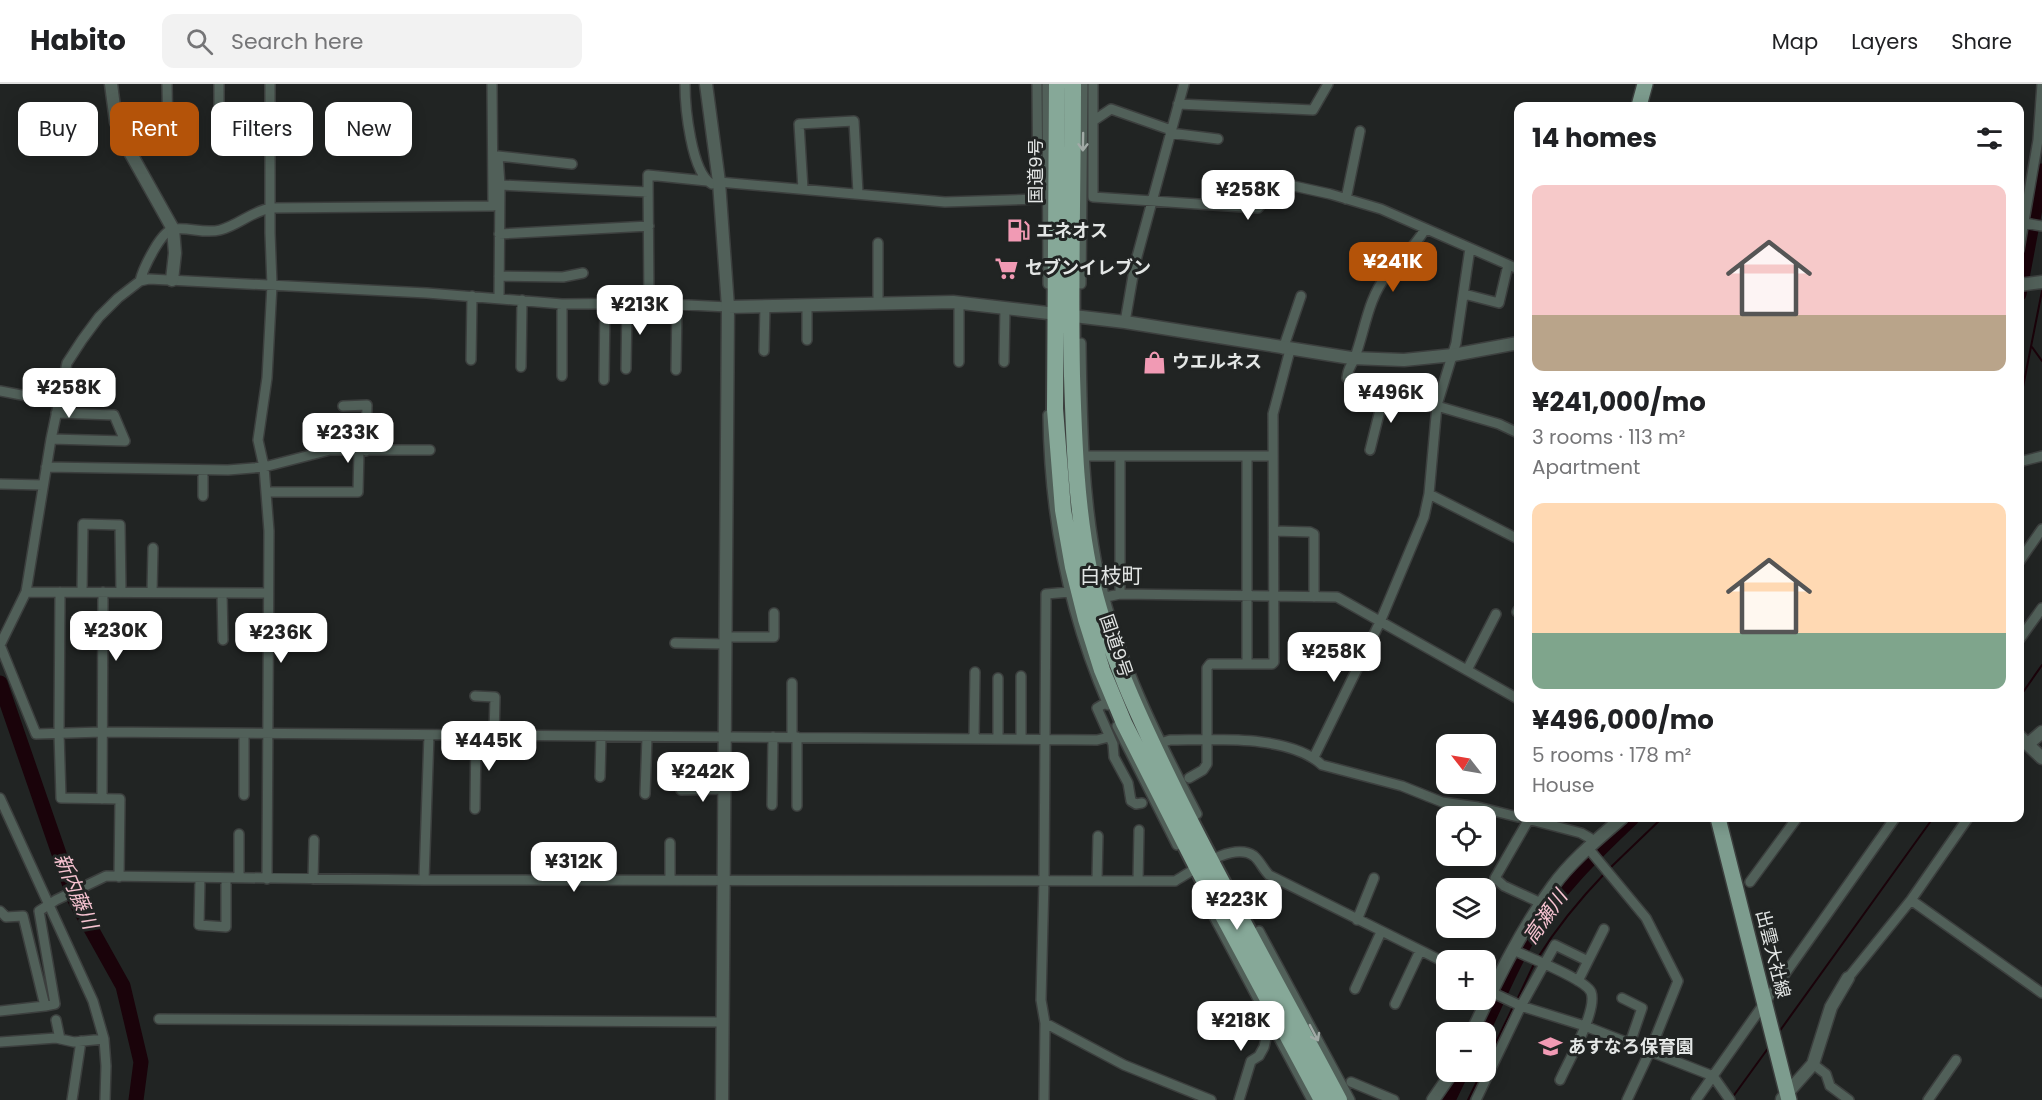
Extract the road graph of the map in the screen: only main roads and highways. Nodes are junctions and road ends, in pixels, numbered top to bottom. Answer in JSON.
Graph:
{"nodes":[{"id":1,"x":1057,"y":84,"type":"edge"},
{"id":2,"x":1073,"y":84,"type":"edge"},
{"id":3,"x":1645,"y":84,"type":"edge"},
{"id":4,"x":1640,"y":102,"type":"edge"},
{"id":5,"x":1062,"y":314,"type":"junction"},
{"id":6,"x":1719,"y":822,"type":"edge"},
{"id":7,"x":1204,"y":864,"type":"junction"},
{"id":8,"x":1319,"y":1091,"type":"edge"},
{"id":9,"x":1786,"y":1098,"type":"edge"},
{"id":10,"x":1339,"y":1100,"type":"edge"}],
"edges":[{"from":1,"to":5,"type":"highway","name":"国道9号"},
{"from":2,"to":5,"type":"highway","name":"国道9号","one_way":true},
{"from":3,"to":4,"type":"main road"},
{"from":5,"to":7,"type":"highway","name":"国道9号"},
{"from":5,"to":7,"type":"highway","name":"国道9号"},
{"from":6,"to":9,"type":"main road","name":"出雲大社線"},
{"from":7,"to":8,"type":"highway","name":"国道9号"},
{"from":7,"to":8,"type":"highway","name":"国道9号"},
{"from":8,"to":10,"type":"highway","name":"国道9号"}]}
